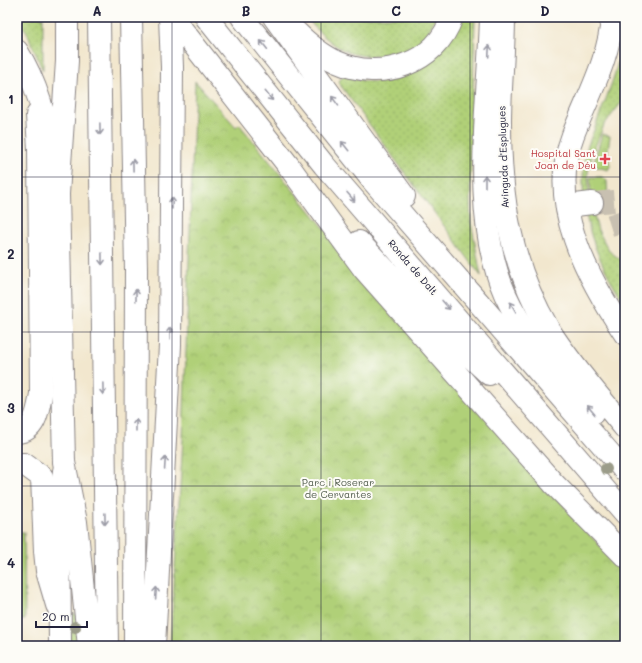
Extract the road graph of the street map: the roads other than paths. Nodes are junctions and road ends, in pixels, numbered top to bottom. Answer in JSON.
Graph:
{"nodes":[{"id":1,"x":67,"y":17,"type":"edge"},
{"id":2,"x":99,"y":17,"type":"edge"},
{"id":3,"x":131,"y":17,"type":"edge"},
{"id":4,"x":171,"y":17,"type":"edge"},
{"id":5,"x":206,"y":17,"type":"edge"},
{"id":6,"x":242,"y":17,"type":"edge"},
{"id":7,"x":274,"y":17,"type":"edge"},
{"id":8,"x":282,"y":17,"type":"edge"},
{"id":9,"x":452,"y":17,"type":"edge"},
{"id":10,"x":491,"y":17,"type":"edge"},
{"id":11,"x":504,"y":17,"type":"edge"},
{"id":12,"x":612,"y":17,"type":"edge"},
{"id":13,"x":17,"y":51,"type":"edge"},
{"id":14,"x":503,"y":66,"type":"junction"},
{"id":15,"x":34,"y":86,"type":"junction"},
{"id":16,"x":486,"y":123,"type":"junction"},
{"id":17,"x":288,"y":165,"type":"junction"},
{"id":18,"x":58,"y":194,"type":"junction"},
{"id":19,"x":592,"y":203,"type":"tunnel mouth"},
{"id":20,"x":567,"y":206,"type":"junction"},
{"id":21,"x":625,"y":334,"type":"edge"},
{"id":22,"x":525,"y":357,"type":"junction"},
{"id":23,"x":625,"y":428,"type":"edge"},
{"id":24,"x":17,"y":432,"type":"edge"},
{"id":25,"x":562,"y":441,"type":"junction"},
{"id":26,"x":625,"y":450,"type":"edge"},
{"id":27,"x":64,"y":462,"type":"junction"},
{"id":28,"x":17,"y":465,"type":"edge"},
{"id":29,"x":625,"y":471,"type":"edge"},
{"id":30,"x":625,"y":513,"type":"edge"},
{"id":31,"x":625,"y":556,"type":"edge"},
{"id":32,"x":60,"y":617,"type":"junction"},
{"id":33,"x":60,"y":646,"type":"edge"},
{"id":34,"x":89,"y":646,"type":"edge"},
{"id":35,"x":107,"y":646,"type":"edge"},
{"id":36,"x":135,"y":646,"type":"edge"},
{"id":37,"x":154,"y":646,"type":"edge"}],
"edges":[{"from":1,"to":18,"type":"main road"},
{"from":2,"to":35,"type":"main road","one_way":true},
{"from":36,"to":3,"type":"main road","one_way":true},
{"from":4,"to":17,"type":"main road"},
{"from":37,"to":4,"type":"main road","one_way":true},
{"from":5,"to":25,"type":"main road","name":"Ronda de Dalt","one_way":true},
{"from":22,"to":6,"type":"main road","one_way":true},
{"from":22,"to":7,"type":"main road","one_way":true},
{"from":8,"to":9,"type":"main road"},
{"from":16,"to":10,"type":"main road","one_way":true},
{"from":11,"to":14,"type":"main road"},
{"from":12,"to":20,"type":"main road"},
{"from":13,"to":15,"type":"main road"},
{"from":14,"to":16,"type":"main road"},
{"from":14,"to":23,"type":"main road","name":"Avinguda d'Esplugues"},
{"from":15,"to":18,"type":"main road"},
{"from":15,"to":24,"type":"main road"},
{"from":26,"to":16,"type":"main road","one_way":true},
{"from":17,"to":25,"type":"main road"},
{"from":17,"to":31,"type":"main road"},
{"from":18,"to":27,"type":"main road"},
{"from":19,"to":20,"type":"main road"},
{"from":20,"to":21,"type":"main road"},
{"from":22,"to":29,"type":"main road"},
{"from":25,"to":30,"type":"main road","name":"Ronda de Dalt"},
{"from":27,"to":32,"type":"main road"},
{"from":27,"to":34,"type":"main road"},
{"from":28,"to":32,"type":"main road"},
{"from":32,"to":33,"type":"main road"}]}
